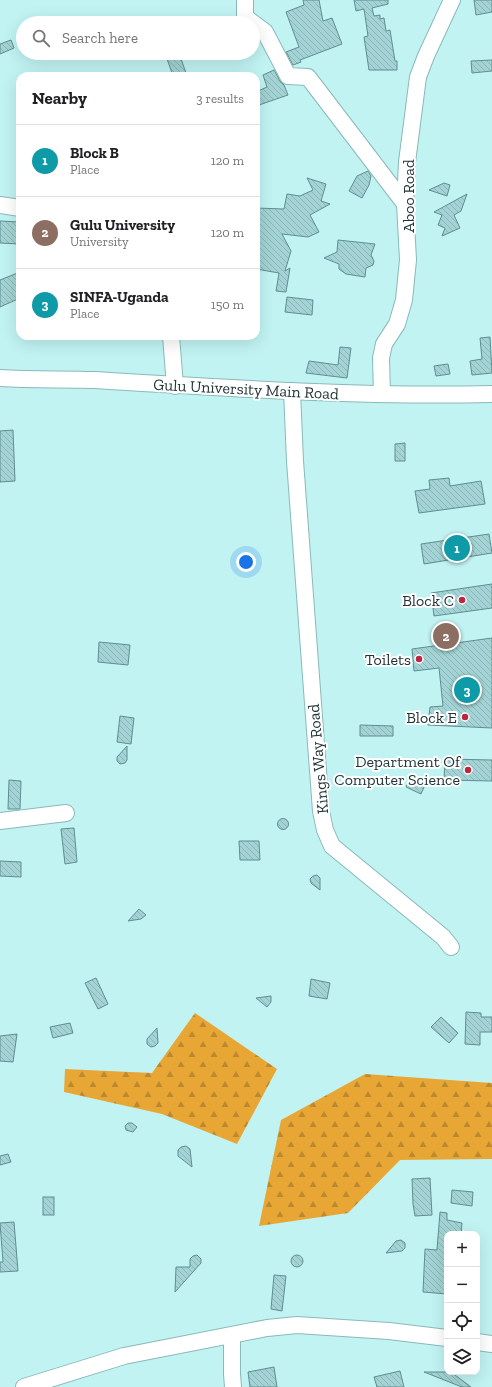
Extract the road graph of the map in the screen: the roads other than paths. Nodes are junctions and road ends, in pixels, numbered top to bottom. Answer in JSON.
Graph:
{"nodes":[{"id":1,"x":245,"y":0,"type":"edge"},
{"id":2,"x":452,"y":0,"type":"edge"},
{"id":3,"x":246,"y":16,"type":"edge"},
{"id":4,"x":260,"y":28,"type":"edge"},
{"id":5,"x":405,"y":204,"type":"junction"},
{"id":6,"x":0,"y":205,"type":"edge"},
{"id":7,"x":16,"y":207,"type":"edge"},
{"id":8,"x":171,"y":340,"type":"edge"},
{"id":9,"x":0,"y":378,"type":"edge"},
{"id":10,"x":175,"y":386,"type":"junction"},
{"id":11,"x":292,"y":392,"type":"junction"},
{"id":12,"x":382,"y":394,"type":"junction"},
{"id":13,"x":492,"y":394,"type":"edge"},
{"id":14,"x":66,"y":813,"type":"dead end"},
{"id":15,"x":0,"y":821,"type":"edge"},
{"id":16,"x":451,"y":946,"type":"dead end"},
{"id":17,"x":232,"y":1336,"type":"junction"},
{"id":18,"x":444,"y":1338,"type":"edge"},
{"id":19,"x":480,"y":1342,"type":"edge"},
{"id":20,"x":492,"y":1344,"type":"edge"},
{"id":21,"x":24,"y":1387,"type":"edge"},
{"id":22,"x":233,"y":1387,"type":"edge"}],
"edges":[{"from":1,"to":3,"type":"street"},
{"from":2,"to":5,"type":"street","name":"Aboo Road"},
{"from":4,"to":5,"type":"street"},
{"from":5,"to":12,"type":"street","name":"Aboo Road"},
{"from":6,"to":7,"type":"street"},
{"from":8,"to":10,"type":"street"},
{"from":9,"to":10,"type":"street","name":"Gulu University Main Road"},
{"from":10,"to":11,"type":"street","name":"Gulu University Main Road"},
{"from":11,"to":12,"type":"street","name":"Gulu University Main Road"},
{"from":11,"to":16,"type":"street","name":"Kings Way Road"},
{"from":12,"to":13,"type":"street","name":"Gulu University Main Road"},
{"from":14,"to":15,"type":"street"},
{"from":17,"to":18,"type":"street"},
{"from":17,"to":21,"type":"street"},
{"from":17,"to":22,"type":"street"},
{"from":19,"to":20,"type":"street"}]}
